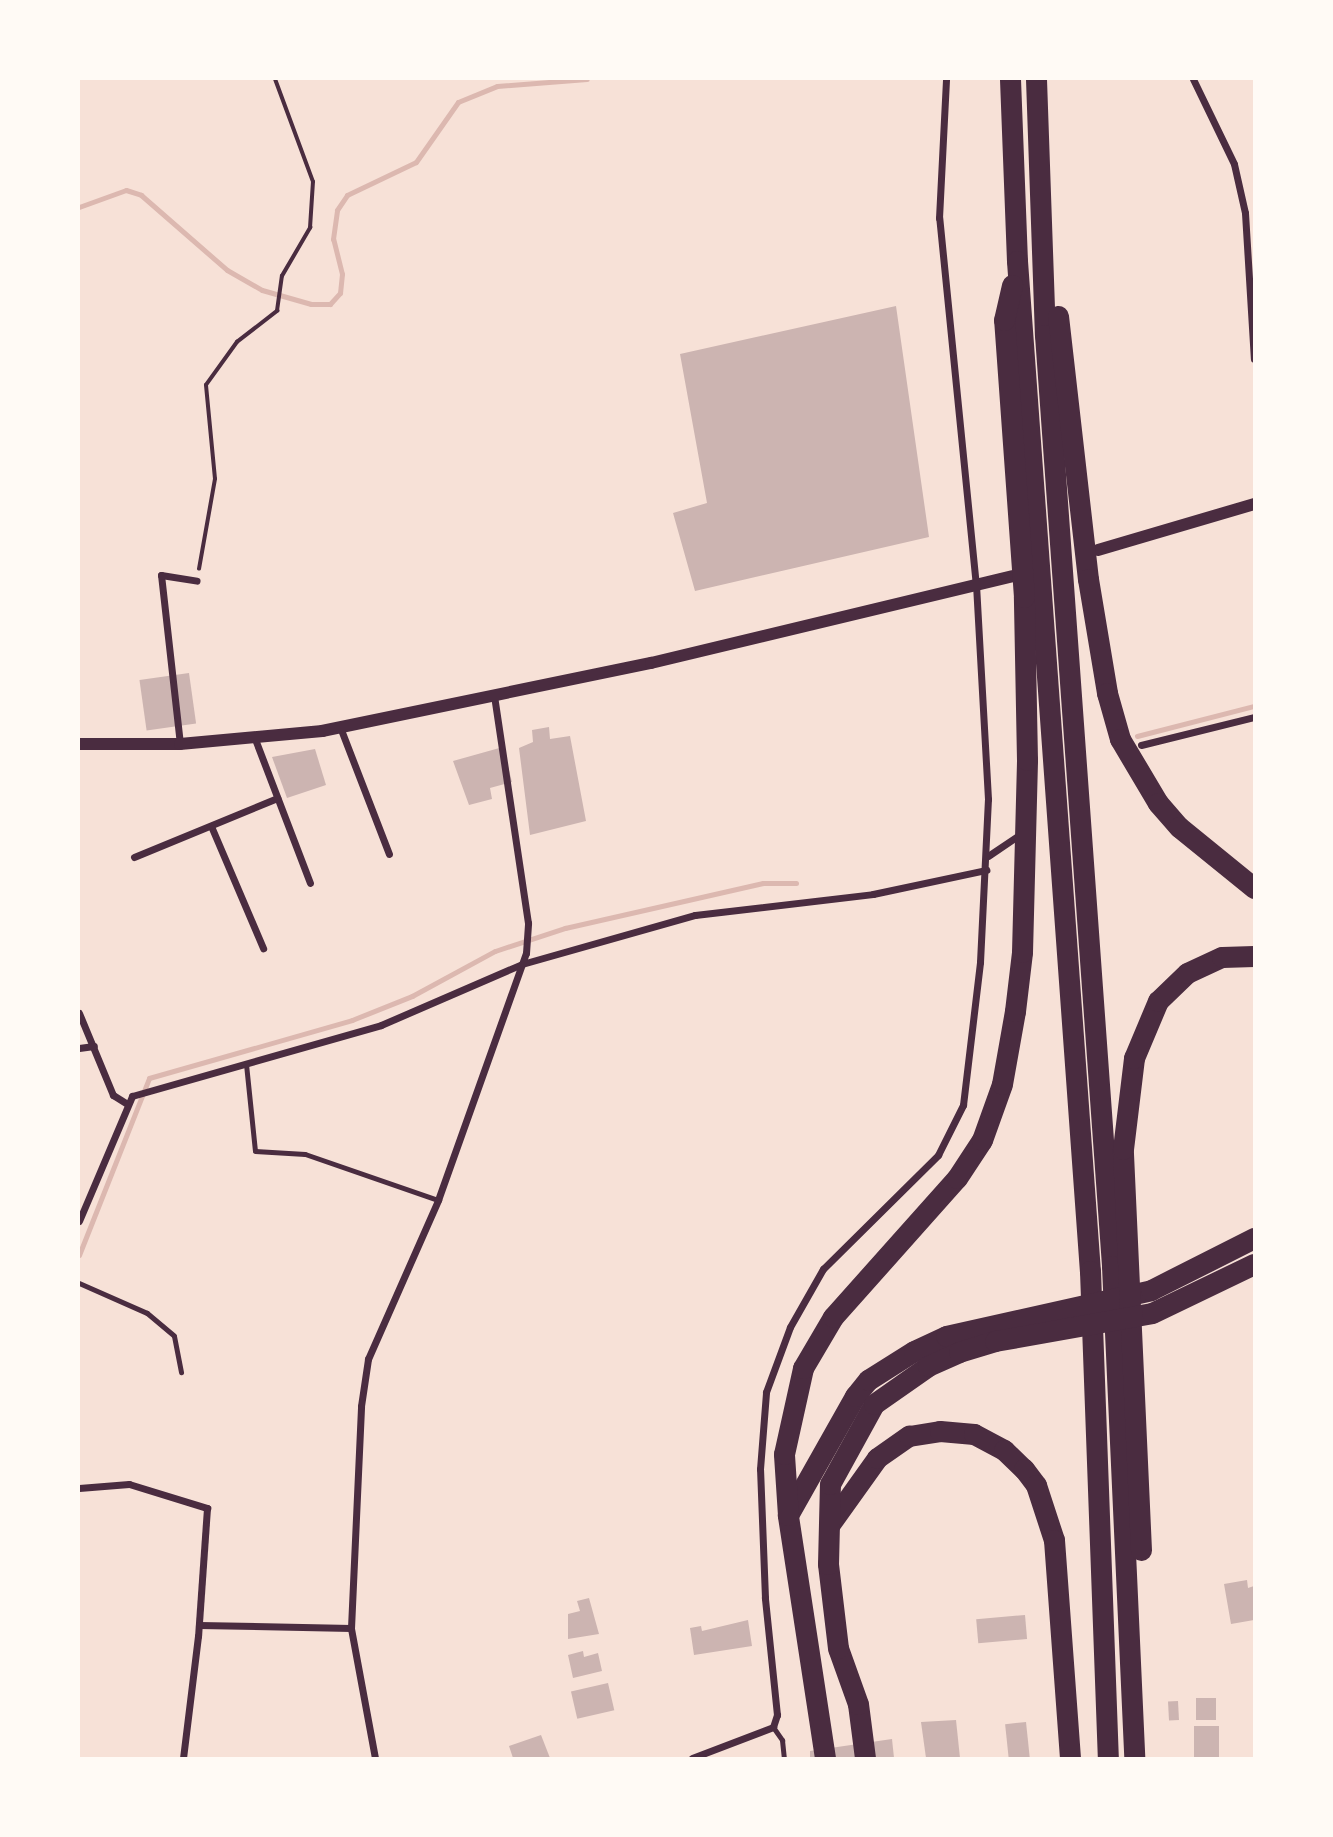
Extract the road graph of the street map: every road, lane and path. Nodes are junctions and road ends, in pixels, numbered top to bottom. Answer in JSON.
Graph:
{"nodes":[{"id":1,"x":275,"y":79,"type":"edge"},
{"id":2,"x":946,"y":79,"type":"edge"},
{"id":3,"x":1010,"y":79,"type":"edge"},
{"id":4,"x":1036,"y":79,"type":"edge"},
{"id":5,"x":1193,"y":79,"type":"edge"},
{"id":6,"x":1037,"y":142,"type":"junction"},
{"id":7,"x":1017,"y":261,"type":"junction"},
{"id":8,"x":1253,"y":347,"type":"edge"},
{"id":9,"x":1254,"y":359,"type":"edge"},
{"id":10,"x":1254,"y":504,"type":"edge"},
{"id":11,"x":1098,"y":550,"type":"dead end"},
{"id":12,"x":1013,"y":576,"type":"dead end"},
{"id":13,"x":197,"y":581,"type":"joint"},
{"id":14,"x":976,"y":586,"type":"junction"},
{"id":15,"x":494,"y":695,"type":"junction"},
{"id":16,"x":1254,"y":717,"type":"edge"},
{"id":17,"x":340,"y":727,"type":"junction"},
{"id":18,"x":255,"y":739,"type":"junction"},
{"id":19,"x":79,"y":744,"type":"edge"},
{"id":20,"x":180,"y":744,"type":"junction"},
{"id":21,"x":1141,"y":745,"type":"dead end"},
{"id":22,"x":277,"y":798,"type":"junction"},
{"id":23,"x":211,"y":825,"type":"junction"},
{"id":24,"x":1018,"y":836,"type":"dead end"},
{"id":25,"x":389,"y":854,"type":"dead end"},
{"id":26,"x":988,"y":856,"type":"junction"},
{"id":27,"x":134,"y":857,"type":"dead end"},
{"id":28,"x":986,"y":870,"type":"junction"},
{"id":29,"x":310,"y":883,"type":"dead end"},
{"id":30,"x":1254,"y":888,"type":"edge"},
{"id":31,"x":262,"y":948,"type":"dead end"},
{"id":32,"x":1254,"y":956,"type":"edge"},
{"id":33,"x":522,"y":964,"type":"junction"},
{"id":34,"x":79,"y":1013,"type":"edge"},
{"id":35,"x":94,"y":1046,"type":"junction"},
{"id":36,"x":79,"y":1048,"type":"edge"},
{"id":37,"x":246,"y":1064,"type":"junction"},
{"id":38,"x":126,"y":1103,"type":"junction"},
{"id":39,"x":79,"y":1199,"type":"edge"},
{"id":40,"x":438,"y":1200,"type":"junction"},
{"id":41,"x":86,"y":1206,"type":"junction"},
{"id":42,"x":79,"y":1221,"type":"edge"},
{"id":43,"x":1254,"y":1238,"type":"edge"},
{"id":44,"x":1120,"y":1261,"type":"junction"},
{"id":45,"x":1254,"y":1264,"type":"edge"},
{"id":46,"x":79,"y":1283,"type":"edge"},
{"id":47,"x":181,"y":1372,"type":"dead end"},
{"id":48,"x":79,"y":1488,"type":"edge"},
{"id":49,"x":788,"y":1515,"type":"junction"},
{"id":50,"x":830,"y":1524,"type":"junction"},
{"id":51,"x":199,"y":1625,"type":"junction"},
{"id":52,"x":351,"y":1628,"type":"junction"},
{"id":53,"x":773,"y":1727,"type":"junction"},
{"id":54,"x":183,"y":1758,"type":"edge"},
{"id":55,"x":375,"y":1758,"type":"edge"},
{"id":56,"x":692,"y":1758,"type":"edge"},
{"id":57,"x":784,"y":1758,"type":"edge"},
{"id":58,"x":825,"y":1758,"type":"edge"},
{"id":59,"x":865,"y":1758,"type":"edge"},
{"id":60,"x":1070,"y":1758,"type":"edge"},
{"id":61,"x":1108,"y":1758,"type":"edge"},
{"id":62,"x":1134,"y":1758,"type":"edge"}],
"edges":[{"from":1,"to":13,"type":"path"},
{"from":2,"to":14,"type":"street"},
{"from":3,"to":7,"type":"highway"},
{"from":4,"to":6,"type":"highway"},
{"from":5,"to":8,"type":"street"},
{"from":6,"to":30,"type":"highway"},
{"from":6,"to":44,"type":"highway"},
{"from":7,"to":49,"type":"highway"},
{"from":7,"to":61,"type":"highway"},
{"from":8,"to":9,"type":"street"},
{"from":10,"to":11,"type":"street"},
{"from":12,"to":14,"type":"street"},
{"from":13,"to":20,"type":"street"},
{"from":14,"to":15,"type":"street"},
{"from":14,"to":26,"type":"street"},
{"from":15,"to":17,"type":"street"},
{"from":15,"to":33,"type":"street"},
{"from":16,"to":21,"type":"street"},
{"from":17,"to":18,"type":"street"},
{"from":17,"to":25,"type":"street"},
{"from":18,"to":20,"type":"street"},
{"from":18,"to":22,"type":"street"},
{"from":19,"to":20,"type":"street"},
{"from":22,"to":23,"type":"street"},
{"from":22,"to":29,"type":"street"},
{"from":23,"to":27,"type":"street"},
{"from":23,"to":31,"type":"street"},
{"from":24,"to":26,"type":"street"},
{"from":26,"to":28,"type":"street"},
{"from":28,"to":33,"type":"street"},
{"from":28,"to":53,"type":"street"},
{"from":32,"to":44,"type":"highway"},
{"from":33,"to":37,"type":"street"},
{"from":33,"to":40,"type":"street"},
{"from":34,"to":35,"type":"street"},
{"from":35,"to":36,"type":"street"},
{"from":35,"to":38,"type":"street"},
{"from":37,"to":38,"type":"street"},
{"from":37,"to":40,"type":"lane"},
{"from":38,"to":41,"type":"street"},
{"from":39,"to":41,"type":"street"},
{"from":40,"to":52,"type":"street"},
{"from":41,"to":42,"type":"street"},
{"from":43,"to":49,"type":"highway"},
{"from":44,"to":62,"type":"highway"},
{"from":45,"to":50,"type":"highway"},
{"from":46,"to":47,"type":"lane"},
{"from":48,"to":51,"type":"street"},
{"from":49,"to":58,"type":"highway"},
{"from":50,"to":59,"type":"highway"},
{"from":50,"to":60,"type":"highway"},
{"from":51,"to":52,"type":"street"},
{"from":51,"to":54,"type":"street"},
{"from":52,"to":55,"type":"street"},
{"from":53,"to":56,"type":"street"},
{"from":53,"to":57,"type":"lane"}]}
